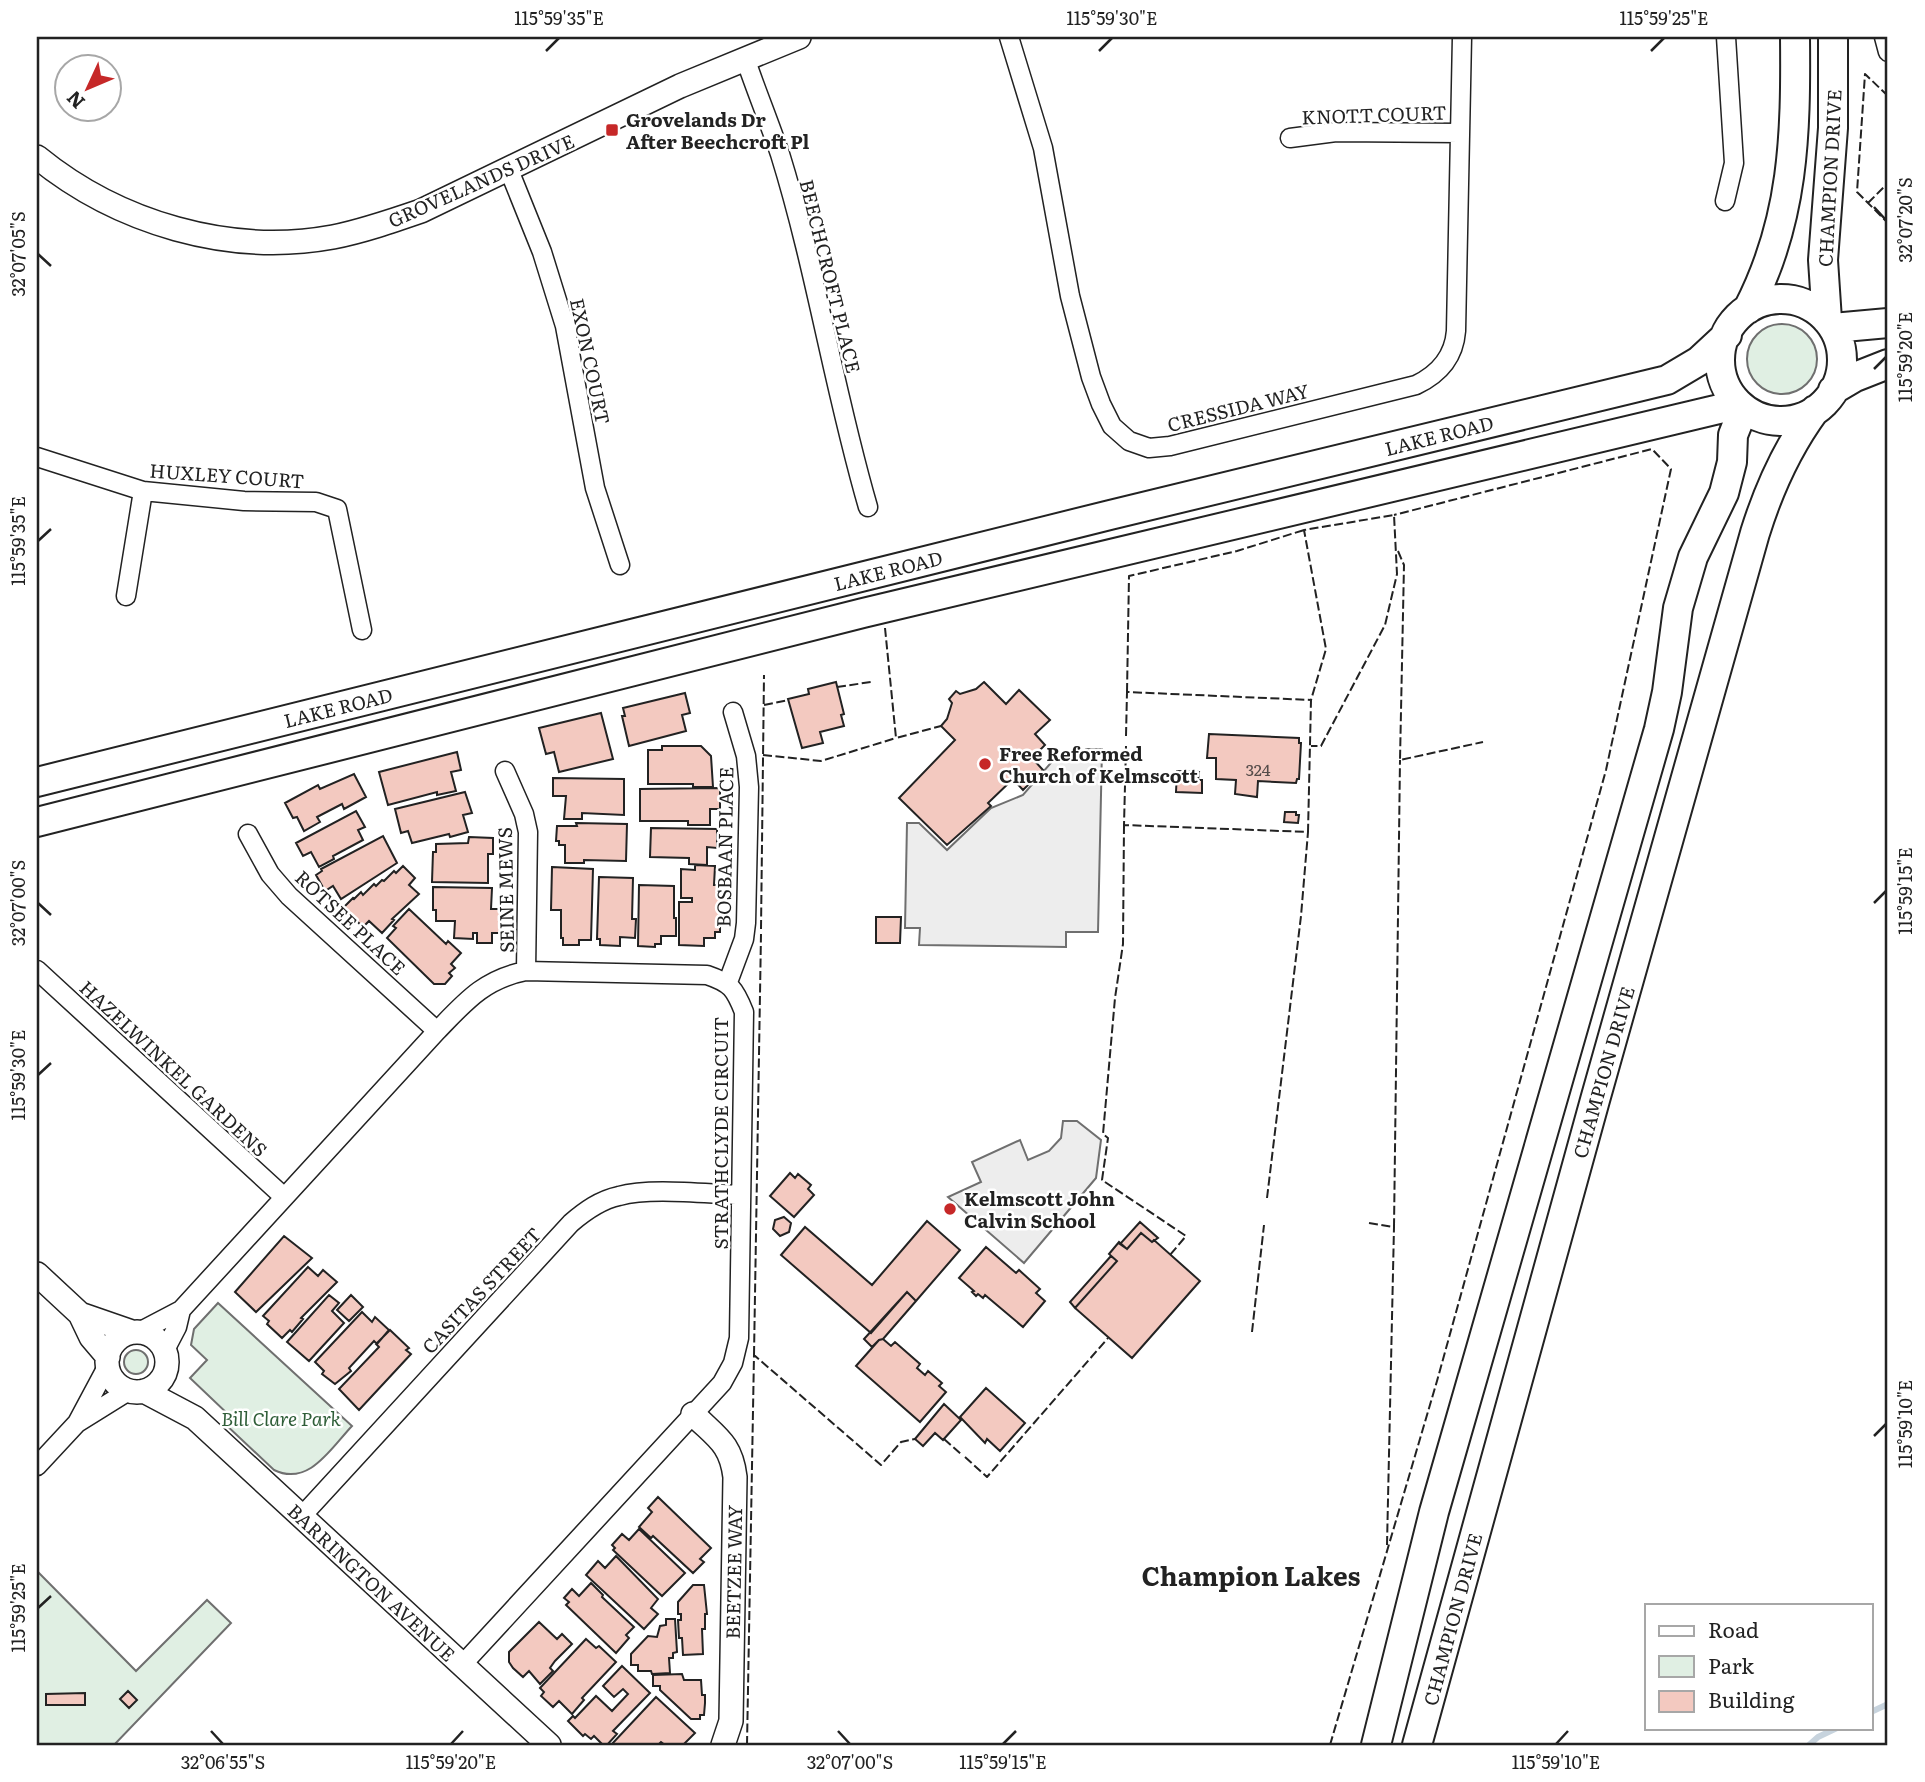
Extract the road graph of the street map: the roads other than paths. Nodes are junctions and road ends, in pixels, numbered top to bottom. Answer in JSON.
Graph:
{"nodes":[{"id":1,"x":799,"y":37,"type":"edge"},
{"id":2,"x":1009,"y":37,"type":"edge"},
{"id":3,"x":1462,"y":37,"type":"edge"},
{"id":4,"x":1726,"y":37,"type":"edge"},
{"id":5,"x":1795,"y":37,"type":"edge"},
{"id":6,"x":1833,"y":37,"type":"edge"},
{"id":7,"x":1884,"y":37,"type":"edge"},
{"id":8,"x":1888,"y":52,"type":"edge"},
{"id":9,"x":744,"y":58,"type":"junction"},
{"id":10,"x":1459,"y":133,"type":"junction"},
{"id":11,"x":1290,"y":138,"type":"dead end"},
{"id":12,"x":37,"y":157,"type":"edge"},
{"id":13,"x":509,"y":170,"type":"junction"},
{"id":14,"x":1725,"y":201,"type":"dead end"},
{"id":15,"x":1748,"y":309,"type":"junction"},
{"id":16,"x":1888,"y":323,"type":"edge"},
{"id":17,"x":1830,"y":324,"type":"junction"},
{"id":18,"x":1727,"y":335,"type":"junction"},
{"id":19,"x":1888,"y":364,"type":"edge"},
{"id":20,"x":1824,"y":400,"type":"junction"},
{"id":21,"x":1740,"y":408,"type":"junction"},
{"id":22,"x":37,"y":457,"type":"edge"},
{"id":23,"x":143,"y":491,"type":"junction"},
{"id":24,"x":868,"y":507,"type":"dead end"},
{"id":25,"x":1034,"y":534,"type":"junction"},
{"id":26,"x":620,"y":565,"type":"dead end"},
{"id":27,"x":1042,"y":571,"type":"junction"},
{"id":28,"x":126,"y":596,"type":"dead end"},
{"id":29,"x":362,"y":630,"type":"dead end"},
{"id":30,"x":733,"y":712,"type":"dead end"},
{"id":31,"x":505,"y":771,"type":"dead end"},
{"id":32,"x":37,"y":782,"type":"edge"},
{"id":33,"x":37,"y":822,"type":"edge"},
{"id":34,"x":248,"y":834,"type":"dead end"},
{"id":35,"x":37,"y":970,"type":"edge"},
{"id":36,"x":526,"y":971,"type":"junction"},
{"id":37,"x":727,"y":982,"type":"junction"},
{"id":38,"x":437,"y":1031,"type":"junction"},
{"id":39,"x":741,"y":1195,"type":"junction"},
{"id":40,"x":284,"y":1197,"type":"junction"},
{"id":41,"x":37,"y":1274,"type":"edge"},
{"id":42,"x":181,"y":1310,"type":"junction"},
{"id":43,"x":80,"y":1314,"type":"junction"},
{"id":44,"x":136,"y":1332,"type":"junction"},
{"id":45,"x":166,"y":1359,"type":"junction"},
{"id":46,"x":108,"y":1361,"type":"junction"},
{"id":47,"x":137,"y":1391,"type":"junction"},
{"id":48,"x":693,"y":1415,"type":"junction"},
{"id":49,"x":195,"y":1418,"type":"junction"},
{"id":50,"x":77,"y":1423,"type":"junction"},
{"id":51,"x":37,"y":1466,"type":"edge"},
{"id":52,"x":301,"y":1517,"type":"junction"},
{"id":53,"x":462,"y":1665,"type":"junction"},
{"id":54,"x":549,"y":1745,"type":"edge"},
{"id":55,"x":723,"y":1745,"type":"edge"},
{"id":56,"x":1376,"y":1745,"type":"edge"},
{"id":57,"x":1417,"y":1745,"type":"edge"}],
"edges":[{"from":1,"to":9,"type":"street","name":"GROVELANDS DRIVE"},
{"from":2,"to":10,"type":"street","name":"CRESSIDA WAY"},
{"from":3,"to":10,"type":"street","name":"CRESSIDA WAY"},
{"from":4,"to":14,"type":"street"},
{"from":5,"to":15,"type":"main road","name":"CHAMPION DRIVE"},
{"from":6,"to":17,"type":"main road","name":"CHAMPION DRIVE"},
{"from":7,"to":8,"type":"street"},
{"from":9,"to":13,"type":"street","name":"GROVELANDS DRIVE"},
{"from":9,"to":24,"type":"street","name":"BEECHCROFT PLACE"},
{"from":10,"to":11,"type":"street","name":"KNOTT COURT"},
{"from":12,"to":13,"type":"street","name":"GROVELANDS DRIVE"},
{"from":13,"to":26,"type":"street","name":"EXON COURT"},
{"from":15,"to":17,"type":"main road"},
{"from":15,"to":18,"type":"main road"},
{"from":16,"to":17,"type":"main road"},
{"from":17,"to":20,"type":"main road"},
{"from":18,"to":21,"type":"main road"},
{"from":18,"to":25,"type":"main road","name":"LAKE ROAD"},
{"from":19,"to":20,"type":"main road"},
{"from":20,"to":21,"type":"main road"},
{"from":20,"to":57,"type":"main road","name":"CHAMPION DRIVE"},
{"from":21,"to":27,"type":"main road","name":"LAKE ROAD"},
{"from":21,"to":56,"type":"main road"},
{"from":22,"to":23,"type":"street","name":"HUXLEY COURT"},
{"from":23,"to":28,"type":"street"},
{"from":23,"to":29,"type":"street","name":"HUXLEY COURT"},
{"from":25,"to":27,"type":"main road"},
{"from":25,"to":32,"type":"main road","name":"LAKE ROAD"},
{"from":27,"to":33,"type":"main road","name":"LAKE ROAD"},
{"from":30,"to":37,"type":"street","name":"BOSBAAN PLACE"},
{"from":31,"to":36,"type":"street","name":"SEINE MEWS"},
{"from":34,"to":38,"type":"street","name":"ROTSEE PLACE"},
{"from":35,"to":40,"type":"street","name":"HAZELWINKEL GARDENS"},
{"from":36,"to":37,"type":"street"},
{"from":36,"to":38,"type":"street"},
{"from":37,"to":39,"type":"street","name":"STRATHCLYDE CIRCUIT"},
{"from":38,"to":40,"type":"street"},
{"from":39,"to":48,"type":"street","name":"STRATHCLYDE CIRCUIT"},
{"from":39,"to":52,"type":"street","name":"CASITAS STREET"},
{"from":40,"to":42,"type":"street"},
{"from":41,"to":43,"type":"street"},
{"from":42,"to":44,"type":"street"},
{"from":42,"to":45,"type":"street"},
{"from":43,"to":44,"type":"street"},
{"from":43,"to":46,"type":"street"},
{"from":44,"to":45,"type":"street"},
{"from":44,"to":46,"type":"street"},
{"from":45,"to":47,"type":"street"},
{"from":45,"to":49,"type":"street","name":"BARRINGTON AVENUE"},
{"from":46,"to":47,"type":"street"},
{"from":46,"to":50,"type":"street"},
{"from":47,"to":49,"type":"street","name":"BARRINGTON AVENUE"},
{"from":47,"to":50,"type":"street"},
{"from":48,"to":53,"type":"street","name":"STRATHCLYDE CIRCUIT"},
{"from":48,"to":55,"type":"street","name":"BEETZEE WAY"},
{"from":49,"to":52,"type":"street","name":"BARRINGTON AVENUE"},
{"from":50,"to":51,"type":"street"},
{"from":52,"to":53,"type":"street","name":"BARRINGTON AVENUE"},
{"from":53,"to":54,"type":"street","name":"BARRINGTON AVENUE"}]}
